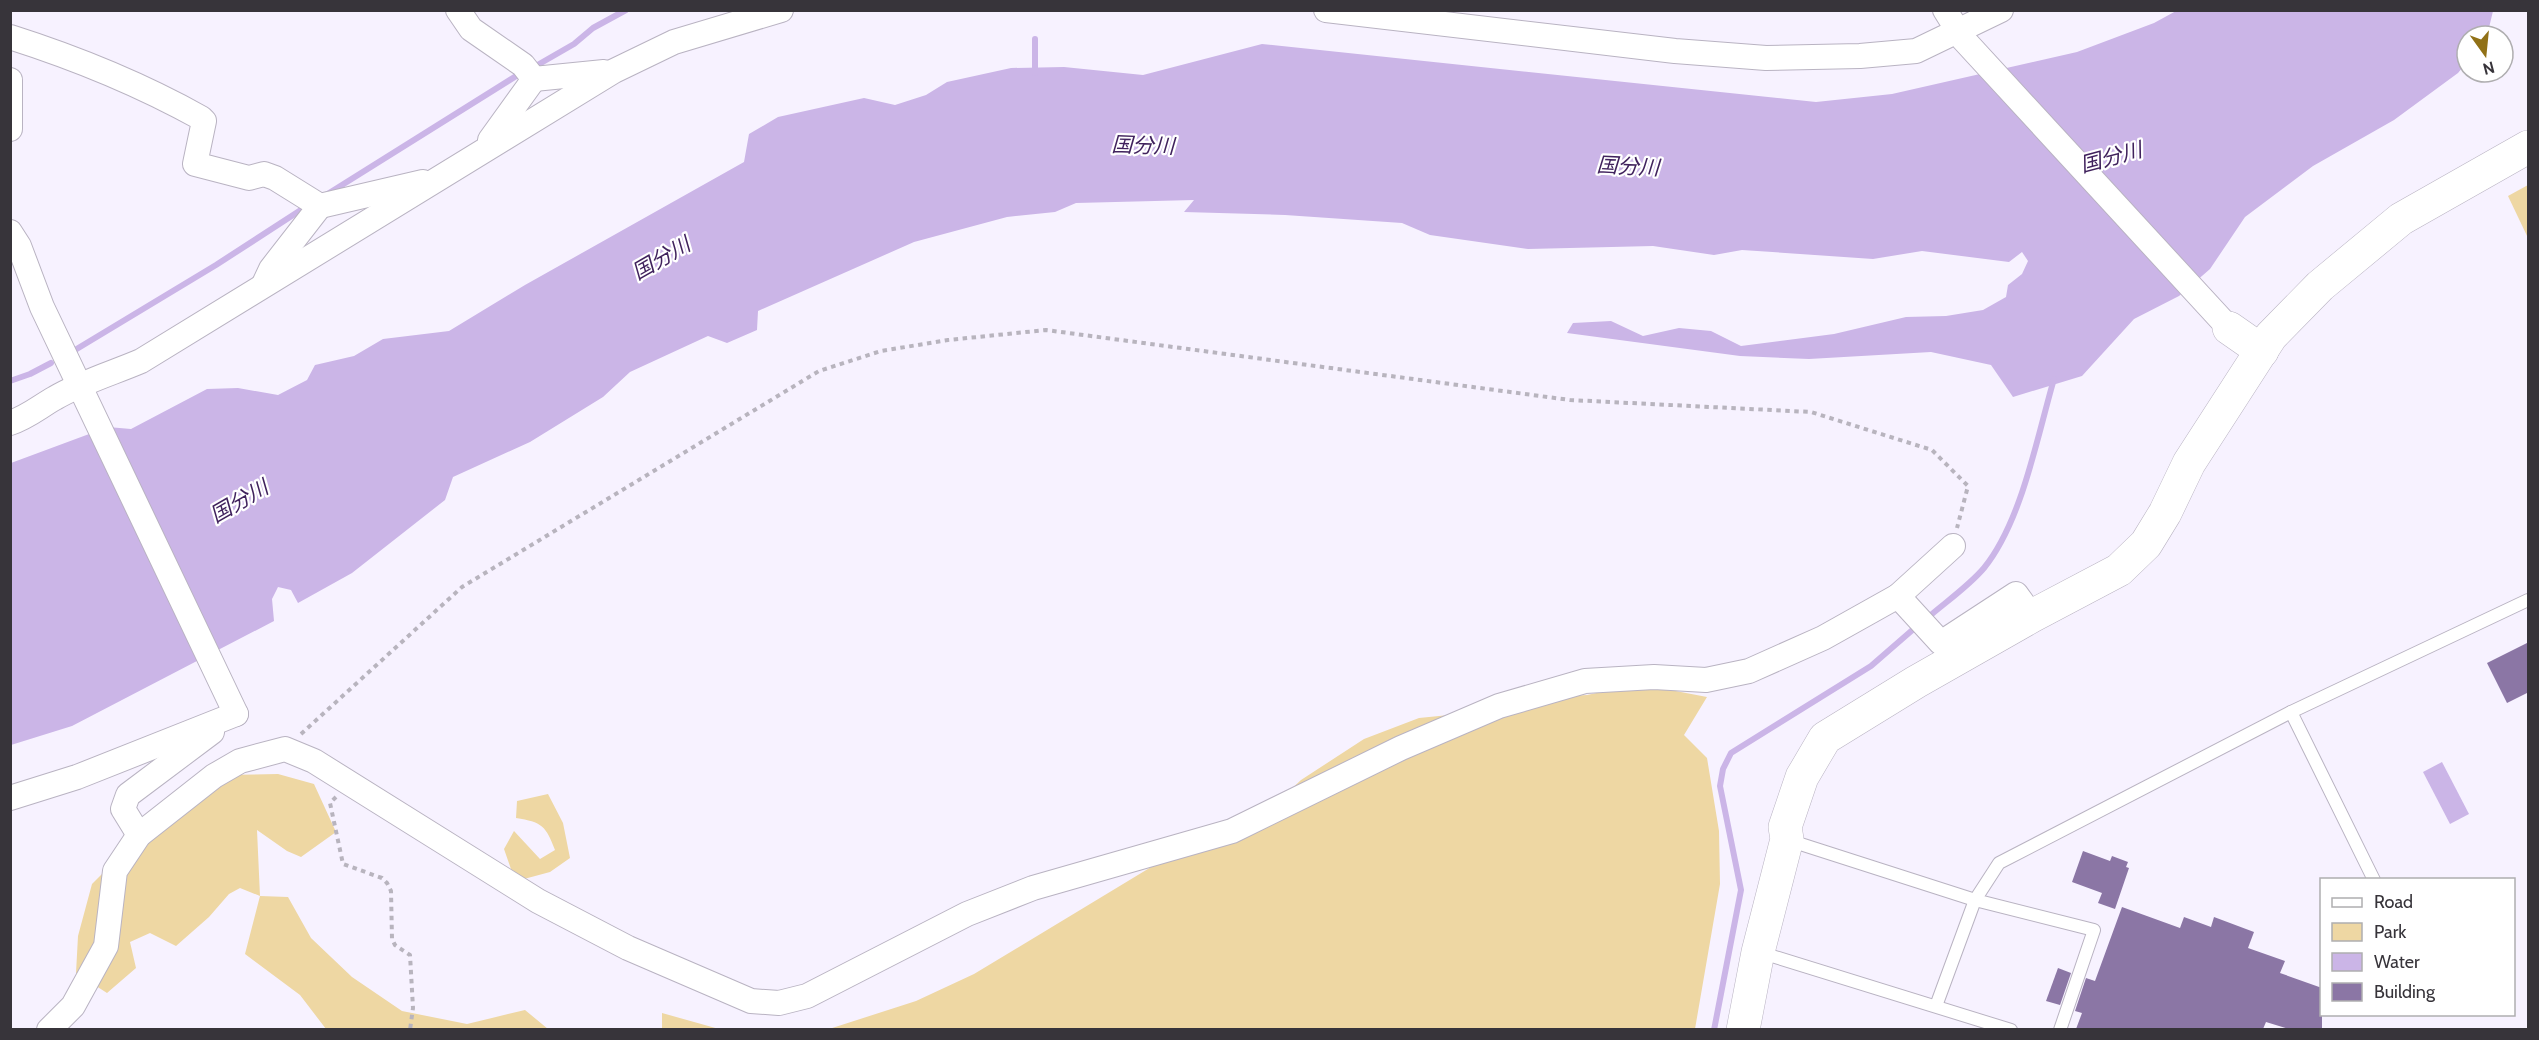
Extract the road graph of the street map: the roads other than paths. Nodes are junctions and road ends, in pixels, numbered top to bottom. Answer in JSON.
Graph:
{"nodes":[{"id":1,"x":458,"y":10,"type":"edge"},
{"id":2,"x":781,"y":10,"type":"edge"},
{"id":3,"x":1326,"y":10,"type":"edge"},
{"id":4,"x":2001,"y":10,"type":"edge"},
{"id":5,"x":1955,"y":26,"type":"edge"},
{"id":6,"x":10,"y":37,"type":"edge"},
{"id":7,"x":614,"y":71,"type":"junction"},
{"id":8,"x":534,"y":79,"type":"junction"},
{"id":9,"x":10,"y":80,"type":"edge"},
{"id":10,"x":10,"y":129,"type":"edge"},
{"id":11,"x":2529,"y":147,"type":"edge"},
{"id":12,"x":482,"y":152,"type":"junction"},
{"id":13,"x":440,"y":178,"type":"junction"},
{"id":14,"x":320,"y":206,"type":"junction"},
{"id":15,"x":10,"y":232,"type":"edge"},
{"id":16,"x":261,"y":289,"type":"junction"},
{"id":17,"x":2229,"y":328,"type":"joint"},
{"id":18,"x":2262,"y":351,"type":"junction"},
{"id":19,"x":83,"y":393,"type":"junction"},
{"id":20,"x":10,"y":423,"type":"edge"},
{"id":21,"x":1953,"y":546,"type":"road end"},
{"id":22,"x":2529,"y":600,"type":"edge"},
{"id":23,"x":1904,"y":603,"type":"junction"},
{"id":24,"x":2032,"y":616,"type":"junction"},
{"id":25,"x":234,"y":709,"type":"junction"},
{"id":26,"x":2291,"y":712,"type":"junction"},
{"id":27,"x":10,"y":798,"type":"edge"},
{"id":28,"x":140,"y":835,"type":"junction"},
{"id":29,"x":1787,"y":839,"type":"junction"},
{"id":30,"x":2373,"y":878,"type":"edge"},
{"id":31,"x":1975,"y":900,"type":"junction"},
{"id":32,"x":1758,"y":952,"type":"junction"},
{"id":33,"x":1936,"y":1006,"type":"junction"},
{"id":34,"x":50,"y":1029,"type":"edge"},
{"id":35,"x":1743,"y":1029,"type":"edge"},
{"id":36,"x":2011,"y":1029,"type":"edge"},
{"id":37,"x":2060,"y":1029,"type":"edge"}],
"edges":[{"from":1,"to":8,"type":"street"},
{"from":2,"to":7,"type":"street"},
{"from":3,"to":5,"type":"street"},
{"from":4,"to":5,"type":"street"},
{"from":5,"to":17,"type":"street"},
{"from":6,"to":14,"type":"street"},
{"from":7,"to":8,"type":"street"},
{"from":7,"to":12,"type":"street"},
{"from":8,"to":12,"type":"street"},
{"from":9,"to":10,"type":"street"},
{"from":11,"to":18,"type":"street"},
{"from":12,"to":13,"type":"street"},
{"from":13,"to":14,"type":"street"},
{"from":13,"to":16,"type":"street"},
{"from":14,"to":16,"type":"street"},
{"from":15,"to":19,"type":"street"},
{"from":16,"to":19,"type":"street"},
{"from":17,"to":18,"type":"street"},
{"from":18,"to":24,"type":"street"},
{"from":19,"to":20,"type":"street"},
{"from":19,"to":25,"type":"street"},
{"from":21,"to":23,"type":"street"},
{"from":22,"to":26,"type":"lane"},
{"from":23,"to":24,"type":"street"},
{"from":23,"to":28,"type":"street"},
{"from":24,"to":29,"type":"street"},
{"from":25,"to":27,"type":"street"},
{"from":25,"to":28,"type":"street"},
{"from":26,"to":30,"type":"lane"},
{"from":26,"to":31,"type":"lane"},
{"from":28,"to":34,"type":"street"},
{"from":29,"to":31,"type":"lane"},
{"from":29,"to":32,"type":"street"},
{"from":31,"to":33,"type":"lane"},
{"from":31,"to":37,"type":"lane"},
{"from":32,"to":33,"type":"lane"},
{"from":32,"to":35,"type":"street"},
{"from":33,"to":36,"type":"lane"}]}
